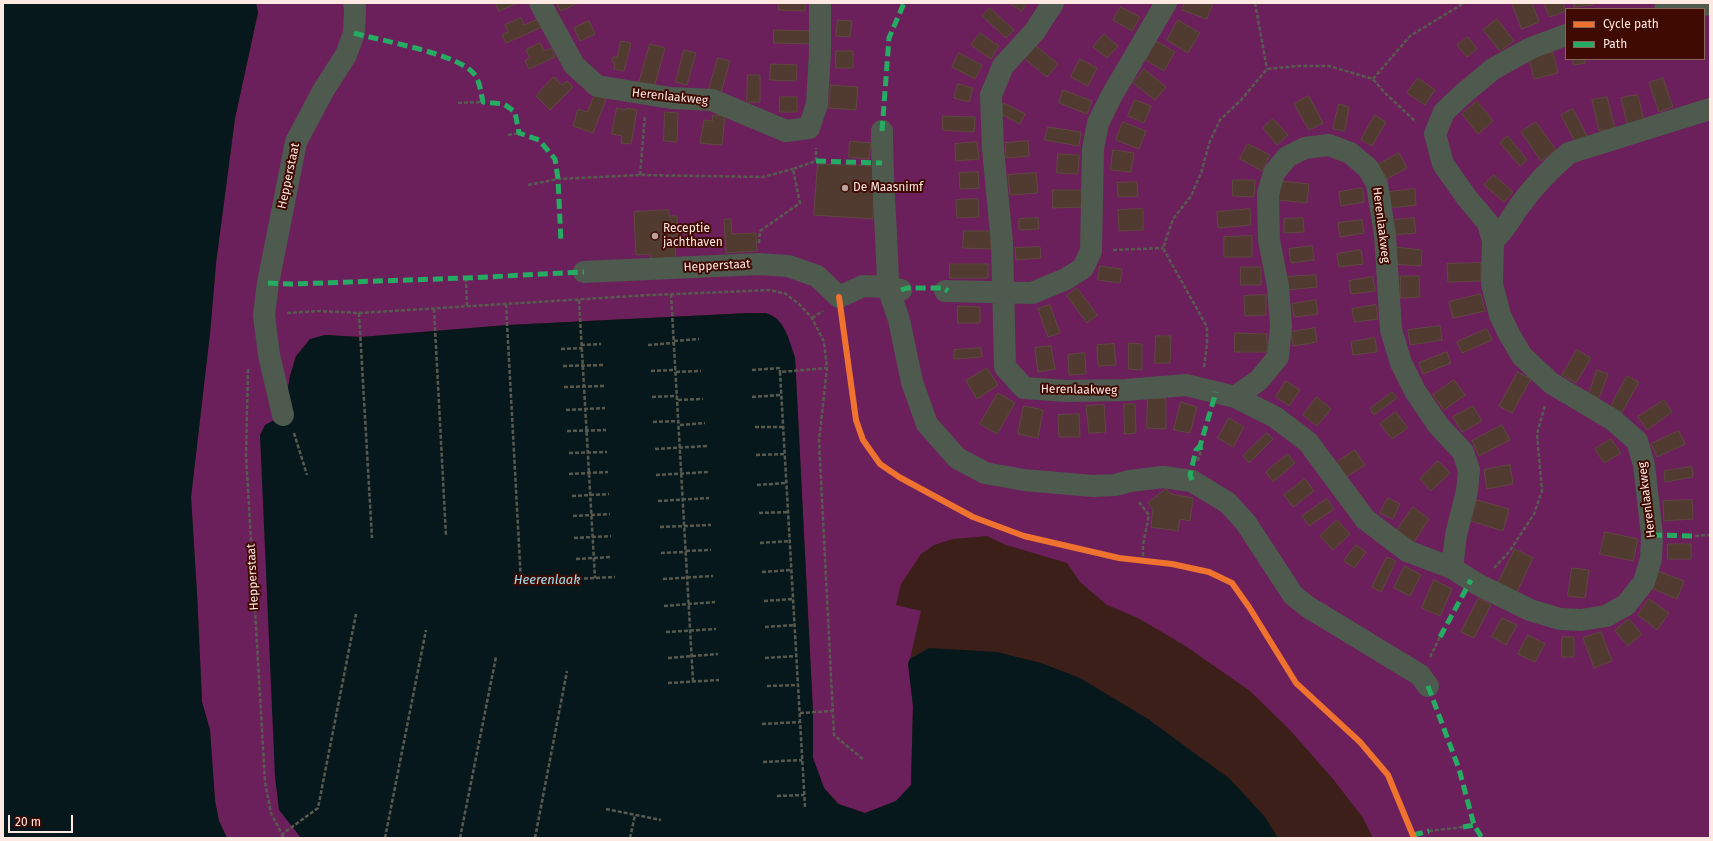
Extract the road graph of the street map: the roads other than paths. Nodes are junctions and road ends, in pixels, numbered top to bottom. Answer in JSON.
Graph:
{"nodes":[{"id":1,"x":354,"y":3,"type":"edge"},
{"id":2,"x":540,"y":3,"type":"edge"},
{"id":3,"x":820,"y":3,"type":"edge"},
{"id":4,"x":1052,"y":3,"type":"edge"},
{"id":5,"x":1166,"y":3,"type":"edge"},
{"id":6,"x":1710,"y":4,"type":"edge"},
{"id":7,"x":1674,"y":8,"type":"edge"},
{"id":8,"x":1565,"y":35,"type":"edge"},
{"id":9,"x":1710,"y":109,"type":"edge"},
{"id":10,"x":882,"y":131,"type":"dead end"},
{"id":11,"x":1493,"y":241,"type":"junction"},
{"id":12,"x":584,"y":272,"type":"dead end"},
{"id":13,"x":895,"y":289,"type":"junction"},
{"id":14,"x":945,"y":291,"type":"dead end"},
{"id":15,"x":1003,"y":292,"type":"junction"},
{"id":16,"x":1235,"y":397,"type":"junction"},
{"id":17,"x":288,"y":423,"type":"road end"},
{"id":18,"x":1452,"y":568,"type":"junction"},
{"id":19,"x":1428,"y":686,"type":"dead end"}],
"edges":[{"from":1,"to":17,"type":"lane","name":"Hepperstaat"},
{"from":2,"to":3,"type":"lane","name":"Herenlaakweg"},
{"from":4,"to":15,"type":"lane","name":"Herenlaakweg"},
{"from":5,"to":15,"type":"lane"},
{"from":6,"to":7,"type":"lane"},
{"from":8,"to":11,"type":"lane","name":"Herenlaakweg"},
{"from":9,"to":11,"type":"lane"},
{"from":10,"to":13,"type":"lane"},
{"from":11,"to":18,"type":"lane","name":"Herenlaakweg"},
{"from":12,"to":13,"type":"lane","name":"Hepperstaat"},
{"from":13,"to":19,"type":"lane"},
{"from":14,"to":15,"type":"lane"},
{"from":15,"to":16,"type":"lane","name":"Herenlaakweg"},
{"from":16,"to":18,"type":"lane","name":"Herenlaakweg"},
{"from":16,"to":18,"type":"lane","name":"Herenlaakweg"}]}
